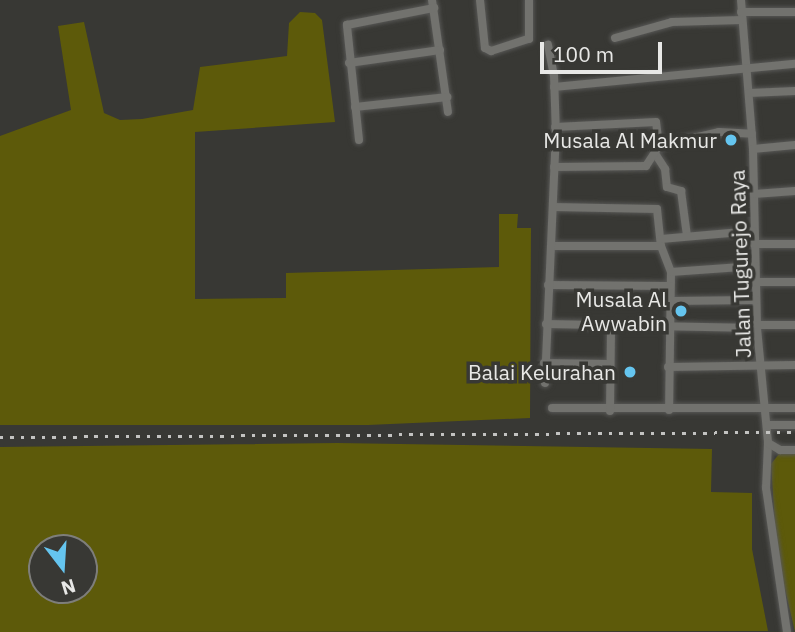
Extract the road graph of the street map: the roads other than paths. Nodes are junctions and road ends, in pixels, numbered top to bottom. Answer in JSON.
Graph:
{"nodes":[{"id":1,"x":480,"y":0,"type":"edge"},
{"id":2,"x":529,"y":0,"type":"edge"},
{"id":3,"x":741,"y":0,"type":"edge"},
{"id":4,"x":433,"y":4,"type":"edge"},
{"id":5,"x":795,"y":12,"type":"edge"},
{"id":6,"x":741,"y":16,"type":"junction"},
{"id":7,"x":615,"y":38,"type":"dead end"},
{"id":8,"x":548,"y":46,"type":"dead end"},
{"id":9,"x":440,"y":50,"type":"junction"},
{"id":10,"x":349,"y":63,"type":"junction"},
{"id":11,"x":795,"y":64,"type":"edge"},
{"id":12,"x":747,"y":69,"type":"junction"},
{"id":13,"x":554,"y":87,"type":"junction"},
{"id":14,"x":795,"y":91,"type":"edge"},
{"id":15,"x":749,"y":93,"type":"junction"},
{"id":16,"x":447,"y":97,"type":"junction"},
{"id":17,"x":355,"y":107,"type":"junction"},
{"id":18,"x":448,"y":112,"type":"dead end"},
{"id":19,"x":555,"y":127,"type":"junction"},
{"id":20,"x":752,"y":134,"type":"junction"},
{"id":21,"x":359,"y":140,"type":"dead end"},
{"id":22,"x":795,"y":145,"type":"edge"},
{"id":23,"x":753,"y":149,"type":"junction"},
{"id":24,"x":657,"y":151,"type":"junction"},
{"id":25,"x":554,"y":167,"type":"junction"},
{"id":26,"x":795,"y":191,"type":"edge"},
{"id":27,"x":754,"y":194,"type":"junction"},
{"id":28,"x":553,"y":207,"type":"junction"},
{"id":29,"x":753,"y":231,"type":"junction"},
{"id":30,"x":687,"y":236,"type":"junction"},
{"id":31,"x":661,"y":242,"type":"junction"},
{"id":32,"x":754,"y":244,"type":"junction"},
{"id":33,"x":795,"y":244,"type":"edge"},
{"id":34,"x":552,"y":246,"type":"junction"},
{"id":35,"x":755,"y":266,"type":"junction"},
{"id":36,"x":671,"y":272,"type":"junction"},
{"id":37,"x":756,"y":282,"type":"junction"},
{"id":38,"x":795,"y":282,"type":"edge"},
{"id":39,"x":548,"y":285,"type":"junction"},
{"id":40,"x":670,"y":286,"type":"junction"},
{"id":41,"x":756,"y":300,"type":"junction"},
{"id":42,"x":670,"y":301,"type":"junction"},
{"id":43,"x":546,"y":324,"type":"junction"},
{"id":44,"x":611,"y":324,"type":"junction"},
{"id":45,"x":670,"y":324,"type":"junction"},
{"id":46,"x":795,"y":325,"type":"edge"},
{"id":47,"x":757,"y":326,"type":"junction"},
{"id":48,"x":544,"y":363,"type":"junction"},
{"id":49,"x":610,"y":364,"type":"junction"},
{"id":50,"x":761,"y":365,"type":"junction"},
{"id":51,"x":795,"y":365,"type":"edge"},
{"id":52,"x":668,"y":367,"type":"junction"},
{"id":53,"x":545,"y":383,"type":"dead end"},
{"id":54,"x":764,"y":405,"type":"junction"},
{"id":55,"x":552,"y":408,"type":"dead end"},
{"id":56,"x":795,"y":408,"type":"edge"},
{"id":57,"x":669,"y":410,"type":"junction"},
{"id":58,"x":610,"y":411,"type":"junction"},
{"id":59,"x":767,"y":425,"type":"junction"},
{"id":60,"x":795,"y":425,"type":"edge"},
{"id":61,"x":768,"y":443,"type":"junction"},
{"id":62,"x":795,"y":450,"type":"edge"},
{"id":63,"x":787,"y":632,"type":"edge"}],
"edges":[{"from":1,"to":2,"type":"street"},
{"from":3,"to":6,"type":"street","name":"Jalan Tugurejo Raya"},
{"from":4,"to":9,"type":"street"},
{"from":4,"to":10,"type":"street"},
{"from":5,"to":6,"type":"street"},
{"from":6,"to":7,"type":"street"},
{"from":6,"to":12,"type":"street","name":"Jalan Tugurejo Raya"},
{"from":8,"to":13,"type":"street"},
{"from":9,"to":10,"type":"street"},
{"from":9,"to":16,"type":"street"},
{"from":10,"to":17,"type":"street"},
{"from":11,"to":12,"type":"street"},
{"from":12,"to":13,"type":"street"},
{"from":12,"to":15,"type":"street","name":"Jalan Tugurejo Raya"},
{"from":13,"to":19,"type":"street"},
{"from":14,"to":15,"type":"street"},
{"from":15,"to":20,"type":"street","name":"Jalan Tugurejo Raya"},
{"from":16,"to":17,"type":"street"},
{"from":16,"to":18,"type":"street"},
{"from":17,"to":21,"type":"street"},
{"from":19,"to":24,"type":"street"},
{"from":19,"to":25,"type":"street"},
{"from":20,"to":23,"type":"street","name":"Jalan Tugurejo Raya"},
{"from":20,"to":24,"type":"street"},
{"from":22,"to":23,"type":"street"},
{"from":23,"to":27,"type":"street","name":"Jalan Tugurejo Raya"},
{"from":24,"to":25,"type":"street"},
{"from":24,"to":30,"type":"street"},
{"from":25,"to":28,"type":"street"},
{"from":26,"to":27,"type":"street"},
{"from":27,"to":29,"type":"street","name":"Jalan Tugurejo Raya"},
{"from":28,"to":31,"type":"street"},
{"from":28,"to":34,"type":"street"},
{"from":29,"to":30,"type":"street"},
{"from":29,"to":32,"type":"street","name":"Jalan Tugurejo Raya"},
{"from":30,"to":31,"type":"street"},
{"from":31,"to":34,"type":"street"},
{"from":31,"to":36,"type":"street"},
{"from":32,"to":33,"type":"street"},
{"from":32,"to":35,"type":"street","name":"Jalan Tugurejo Raya"},
{"from":34,"to":39,"type":"street"},
{"from":35,"to":36,"type":"street"},
{"from":35,"to":37,"type":"street","name":"Jalan Tugurejo Raya"},
{"from":36,"to":40,"type":"street"},
{"from":37,"to":38,"type":"street"},
{"from":37,"to":41,"type":"street","name":"Jalan Tugurejo Raya"},
{"from":39,"to":40,"type":"street"},
{"from":39,"to":43,"type":"street"},
{"from":40,"to":42,"type":"street"},
{"from":41,"to":42,"type":"street"},
{"from":41,"to":47,"type":"street","name":"Jalan Tugurejo Raya"},
{"from":42,"to":45,"type":"street"},
{"from":43,"to":44,"type":"street"},
{"from":43,"to":48,"type":"street"},
{"from":44,"to":45,"type":"street"},
{"from":44,"to":49,"type":"street"},
{"from":45,"to":47,"type":"street"},
{"from":45,"to":52,"type":"street"},
{"from":46,"to":47,"type":"street"},
{"from":47,"to":50,"type":"street","name":"Jalan Tugurejo Raya"},
{"from":48,"to":49,"type":"street"},
{"from":48,"to":53,"type":"street"},
{"from":49,"to":58,"type":"street"},
{"from":50,"to":51,"type":"street"},
{"from":50,"to":52,"type":"street"},
{"from":50,"to":54,"type":"street","name":"Jalan Tugurejo Raya"},
{"from":52,"to":57,"type":"street"},
{"from":54,"to":56,"type":"street"},
{"from":54,"to":57,"type":"street"},
{"from":54,"to":59,"type":"street","name":"Jalan Tugurejo Raya"},
{"from":55,"to":58,"type":"street"},
{"from":57,"to":58,"type":"street"},
{"from":59,"to":60,"type":"street"},
{"from":59,"to":61,"type":"street","name":"Jalan Tugurejo Raya"},
{"from":61,"to":62,"type":"street"},
{"from":61,"to":63,"type":"street","name":"Jalan Tugurejo Raya"}]}
